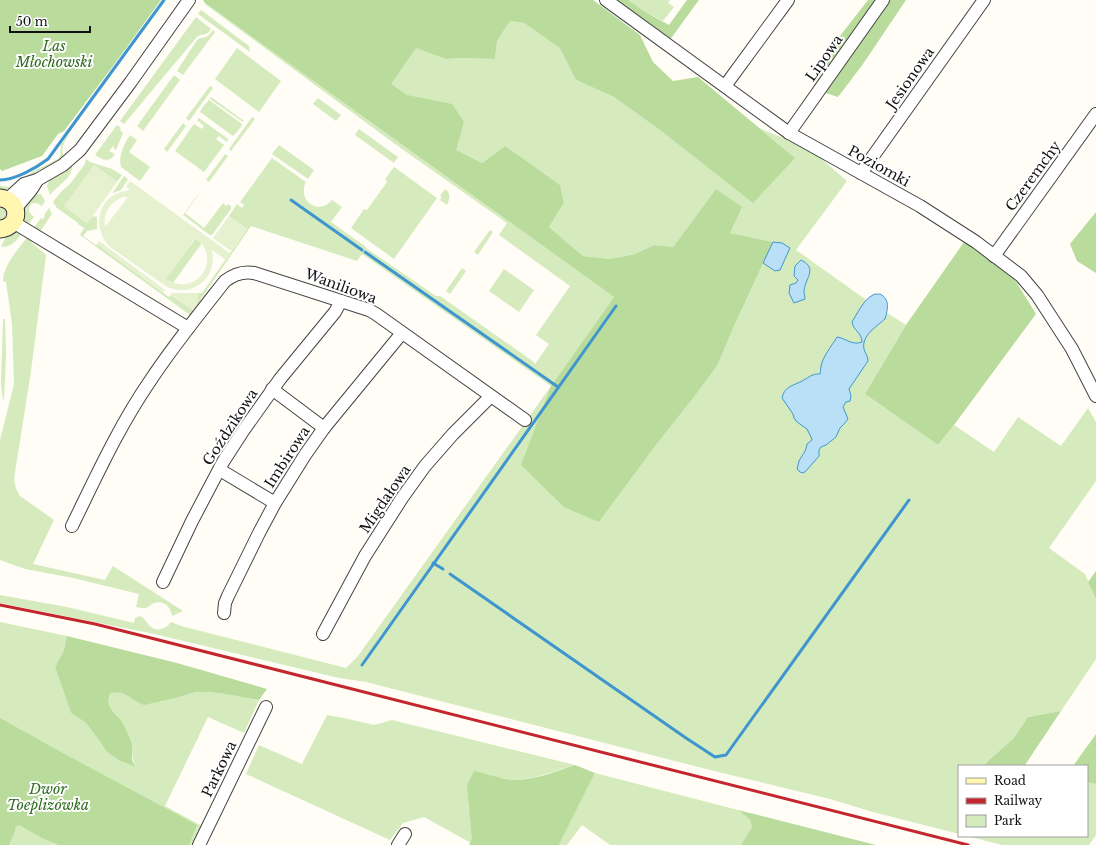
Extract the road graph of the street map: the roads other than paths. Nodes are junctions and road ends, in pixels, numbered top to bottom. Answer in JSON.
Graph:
{"nodes":[{"id":1,"x":189,"y":0,"type":"edge"},
{"id":2,"x":606,"y":0,"type":"edge"},
{"id":3,"x":788,"y":0,"type":"edge"},
{"id":4,"x":883,"y":0,"type":"edge"},
{"id":5,"x":984,"y":0,"type":"edge"},
{"id":6,"x":725,"y":86,"type":"junction"},
{"id":7,"x":1096,"y":114,"type":"edge"},
{"id":8,"x":789,"y":133,"type":"junction"},
{"id":9,"x":861,"y":173,"type":"junction"},
{"id":10,"x":6,"y":218,"type":"edge"},
{"id":11,"x":994,"y":256,"type":"junction"},
{"id":12,"x":341,"y":301,"type":"junction"},
{"id":13,"x":188,"y":328,"type":"junction"},
{"id":14,"x":402,"y":333,"type":"junction"},
{"id":15,"x":272,"y":389,"type":"junction"},
{"id":16,"x":491,"y":396,"type":"junction"},
{"id":17,"x":1096,"y":396,"type":"edge"},
{"id":18,"x":525,"y":420,"type":"dead end"},
{"id":19,"x":324,"y":428,"type":"junction"},
{"id":20,"x":220,"y":470,"type":"junction"},
{"id":21,"x":275,"y":503,"type":"junction"},
{"id":22,"x":72,"y":526,"type":"dead end"},
{"id":23,"x":163,"y":582,"type":"dead end"},
{"id":24,"x":224,"y":613,"type":"dead end"},
{"id":25,"x":323,"y":634,"type":"dead end"},
{"id":26,"x":266,"y":707,"type":"dead end"},
{"id":27,"x":405,"y":834,"type":"dead end"},
{"id":28,"x":199,"y":845,"type":"edge"},
{"id":29,"x":398,"y":845,"type":"edge"}],
"edges":[{"from":1,"to":10,"type":"street"},
{"from":2,"to":6,"type":"street","name":"Poziomki"},
{"from":3,"to":6,"type":"street"},
{"from":4,"to":8,"type":"street","name":"Lipowa"},
{"from":5,"to":9,"type":"street","name":"Jesionowa"},
{"from":6,"to":8,"type":"street","name":"Poziomki"},
{"from":7,"to":11,"type":"street","name":"Czeremchy"},
{"from":8,"to":9,"type":"street","name":"Poziomki"},
{"from":9,"to":11,"type":"street","name":"Poziomki"},
{"from":10,"to":13,"type":"street"},
{"from":11,"to":17,"type":"street","name":"Poziomki"},
{"from":12,"to":13,"type":"street","name":"Waniliowa"},
{"from":12,"to":14,"type":"street","name":"Waniliowa"},
{"from":12,"to":15,"type":"street","name":"Goździkowa"},
{"from":13,"to":22,"type":"street","name":"Waniliowa"},
{"from":14,"to":16,"type":"street","name":"Waniliowa"},
{"from":14,"to":19,"type":"street","name":"Imbirowa"},
{"from":15,"to":19,"type":"street"},
{"from":15,"to":20,"type":"street","name":"Goździkowa"},
{"from":16,"to":18,"type":"street","name":"Waniliowa"},
{"from":16,"to":25,"type":"street","name":"Migdałowa"},
{"from":19,"to":21,"type":"street","name":"Imbirowa"},
{"from":20,"to":21,"type":"street"},
{"from":20,"to":23,"type":"street","name":"Goździkowa"},
{"from":21,"to":24,"type":"street","name":"Imbirowa"},
{"from":26,"to":28,"type":"street","name":"Parkowa"},
{"from":27,"to":29,"type":"street"}]}
